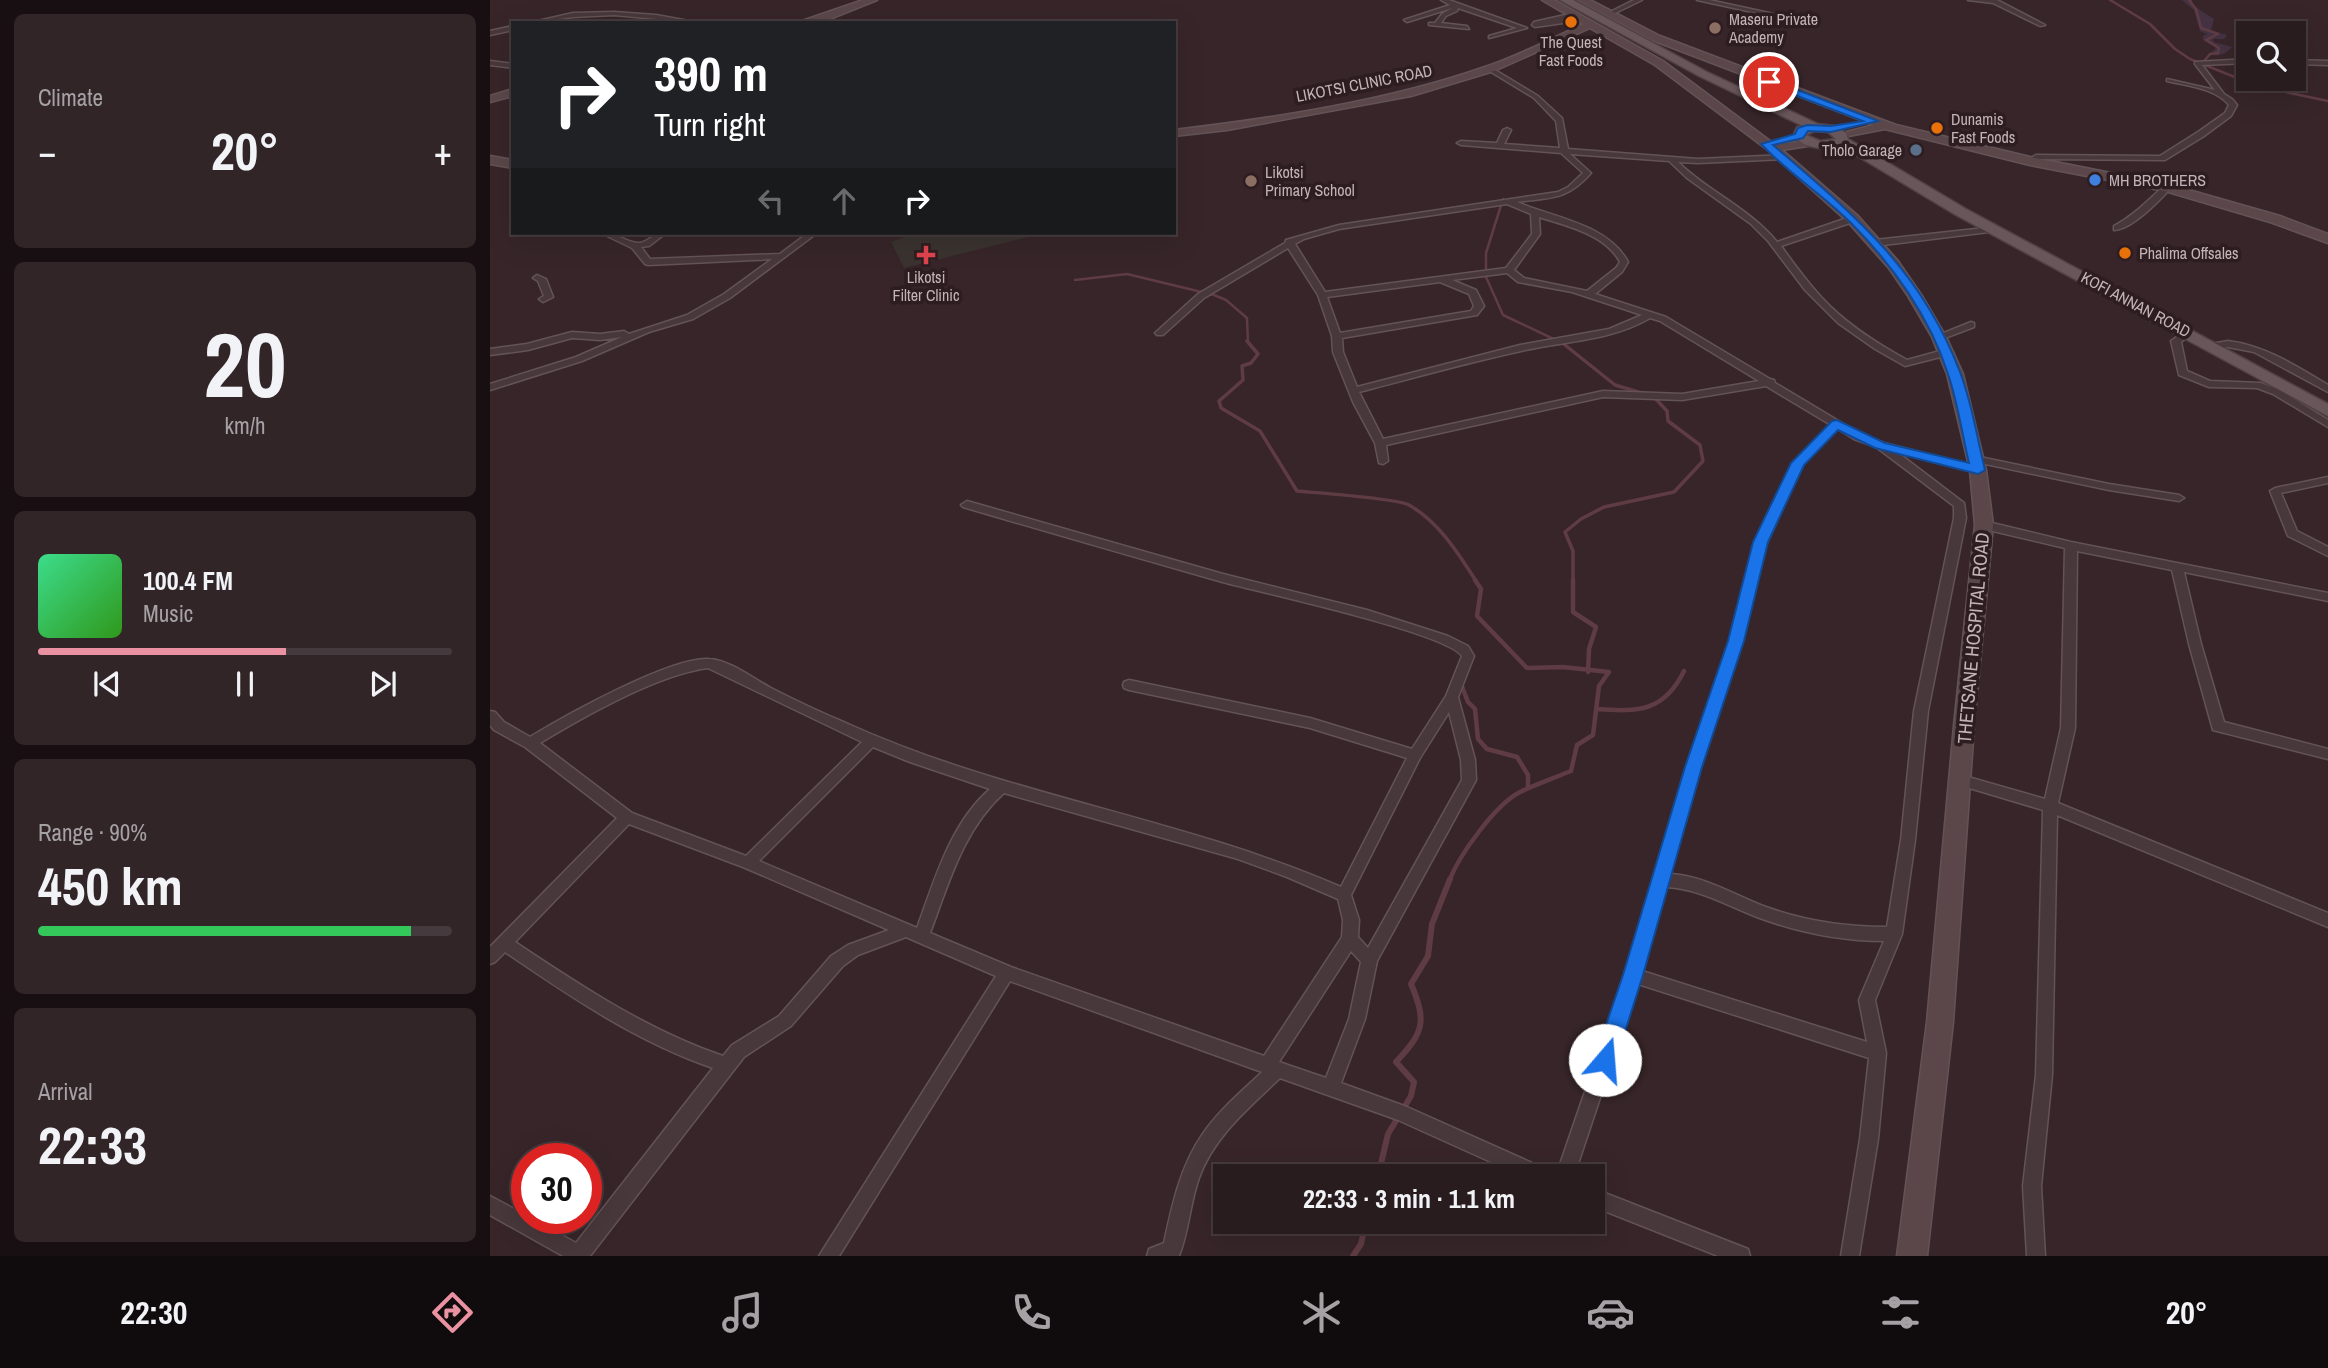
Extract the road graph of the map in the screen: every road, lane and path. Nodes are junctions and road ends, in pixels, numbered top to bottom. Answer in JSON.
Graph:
{"nodes":[{"id":1,"x":871,"y":0,"type":"edge"},
{"id":2,"x":1444,"y":0,"type":"edge"},
{"id":3,"x":1547,"y":0,"type":"edge"},
{"id":4,"x":1565,"y":0,"type":"edge"},
{"id":5,"x":1583,"y":0,"type":"edge"},
{"id":6,"x":1639,"y":0,"type":"edge"},
{"id":7,"x":1700,"y":0,"type":"edge"},
{"id":8,"x":1971,"y":0,"type":"edge"},
{"id":9,"x":1993,"y":0,"type":"edge"},
{"id":10,"x":1457,"y":5,"type":"junction"},
{"id":11,"x":1609,"y":14,"type":"junction"},
{"id":12,"x":1574,"y":15,"type":"junction"},
{"id":13,"x":1559,"y":18,"type":"dead end"},
{"id":14,"x":1407,"y":20,"type":"dead end"},
{"id":15,"x":1799,"y":20,"type":"dead end"},
{"id":16,"x":539,"y":21,"type":"edge"},
{"id":17,"x":687,"y":21,"type":"edge"},
{"id":18,"x":810,"y":21,"type":"edge"},
{"id":19,"x":1592,"y":24,"type":"junction"},
{"id":20,"x":2042,"y":25,"type":"dead end"},
{"id":21,"x":1521,"y":27,"type":"junction"},
{"id":22,"x":511,"y":28,"type":"edge"},
{"id":23,"x":1467,"y":28,"type":"dead end"},
{"id":24,"x":1533,"y":31,"type":"dead end"},
{"id":25,"x":491,"y":32,"type":"edge"},
{"id":26,"x":1491,"y":37,"type":"dead end"},
{"id":27,"x":2236,"y":62,"type":"edge"},
{"id":28,"x":2306,"y":62,"type":"edge"},
{"id":29,"x":490,"y":63,"type":"edge"},
{"id":30,"x":2328,"y":63,"type":"edge"},
{"id":31,"x":511,"y":66,"type":"edge"},
{"id":32,"x":1490,"y":69,"type":"junction"},
{"id":33,"x":2169,"y":80,"type":"dead end"},
{"id":34,"x":511,"y":93,"type":"edge"},
{"id":35,"x":2221,"y":93,"type":"junction"},
{"id":36,"x":490,"y":99,"type":"edge"},
{"id":37,"x":1879,"y":124,"type":"junction"},
{"id":38,"x":1507,"y":131,"type":"dead end"},
{"id":39,"x":1176,"y":133,"type":"edge"},
{"id":40,"x":1806,"y":134,"type":"junction"},
{"id":41,"x":1838,"y":135,"type":"junction"},
{"id":42,"x":1461,"y":143,"type":"dead end"},
{"id":43,"x":1827,"y":145,"type":"junction"},
{"id":44,"x":1499,"y":146,"type":"junction"},
{"id":45,"x":1773,"y":150,"type":"junction"},
{"id":46,"x":1565,"y":153,"type":"junction"},
{"id":47,"x":1671,"y":159,"type":"junction"},
{"id":48,"x":490,"y":160,"type":"edge"},
{"id":49,"x":2030,"y":161,"type":"junction"},
{"id":50,"x":511,"y":164,"type":"edge"},
{"id":51,"x":2167,"y":188,"type":"junction"},
{"id":52,"x":1503,"y":200,"type":"junction"},
{"id":53,"x":1943,"y":201,"type":"junction"},
{"id":54,"x":1535,"y":213,"type":"junction"},
{"id":55,"x":1853,"y":219,"type":"junction"},
{"id":56,"x":2117,"y":228,"type":"dead end"},
{"id":57,"x":1994,"y":229,"type":"junction"},
{"id":58,"x":610,"y":235,"type":"edge"},
{"id":59,"x":659,"y":235,"type":"edge"},
{"id":60,"x":810,"y":235,"type":"edge"},
{"id":61,"x":2328,"y":239,"type":"edge"},
{"id":62,"x":1289,"y":242,"type":"junction"},
{"id":63,"x":1875,"y":243,"type":"junction"},
{"id":64,"x":1776,"y":245,"type":"junction"},
{"id":65,"x":635,"y":246,"type":"junction"},
{"id":66,"x":781,"y":256,"type":"junction"},
{"id":67,"x":1508,"y":270,"type":"junction"},
{"id":68,"x":537,"y":278,"type":"dead end"},
{"id":69,"x":1441,"y":279,"type":"junction"},
{"id":70,"x":1589,"y":294,"type":"junction"},
{"id":71,"x":1322,"y":295,"type":"junction"},
{"id":72,"x":543,"y":299,"type":"dead end"},
{"id":73,"x":1648,"y":315,"type":"junction"},
{"id":74,"x":1971,"y":325,"type":"dead end"},
{"id":75,"x":646,"y":330,"type":"junction"},
{"id":76,"x":2188,"y":332,"type":"junction"},
{"id":77,"x":1160,"y":333,"type":"dead end"},
{"id":78,"x":1337,"y":336,"type":"junction"},
{"id":79,"x":1942,"y":345,"type":"junction"},
{"id":80,"x":2214,"y":346,"type":"junction"},
{"id":81,"x":490,"y":352,"type":"edge"},
{"id":82,"x":1771,"y":382,"type":"junction"},
{"id":83,"x":490,"y":387,"type":"edge"},
{"id":84,"x":2328,"y":389,"type":"edge"},
{"id":85,"x":1355,"y":390,"type":"junction"},
{"id":86,"x":2328,"y":411,"type":"edge"},
{"id":87,"x":1837,"y":424,"type":"junction"},
{"id":88,"x":2328,"y":424,"type":"edge"},
{"id":89,"x":1380,"y":443,"type":"junction"},
{"id":90,"x":1880,"y":446,"type":"junction"},
{"id":91,"x":1382,"y":461,"type":"dead end"},
{"id":92,"x":1977,"y":464,"type":"junction"},
{"id":93,"x":2328,"y":480,"type":"edge"},
{"id":94,"x":2179,"y":498,"type":"dead end"},
{"id":95,"x":967,"y":505,"type":"dead end"},
{"id":96,"x":1984,"y":525,"type":"junction"},
{"id":97,"x":2071,"y":546,"type":"junction"},
{"id":98,"x":2328,"y":552,"type":"edge"},
{"id":99,"x":2177,"y":566,"type":"junction"},
{"id":100,"x":2328,"y":597,"type":"edge"},
{"id":101,"x":1129,"y":685,"type":"dead end"},
{"id":102,"x":1452,"y":697,"type":"junction"},
{"id":103,"x":490,"y":716,"type":"edge"},
{"id":104,"x":872,"y":740,"type":"junction"},
{"id":105,"x":530,"y":743,"type":"junction"},
{"id":106,"x":2328,"y":754,"type":"edge"},
{"id":107,"x":1415,"y":755,"type":"junction"},
{"id":108,"x":1961,"y":780,"type":"junction"},
{"id":109,"x":1002,"y":787,"type":"junction"},
{"id":110,"x":2050,"y":806,"type":"junction"},
{"id":111,"x":627,"y":817,"type":"junction"},
{"id":112,"x":748,"y":863,"type":"junction"},
{"id":113,"x":1661,"y":880,"type":"junction"},
{"id":114,"x":1344,"y":895,"type":"junction"},
{"id":115,"x":2328,"y":920,"type":"edge"},
{"id":116,"x":914,"y":933,"type":"junction"},
{"id":117,"x":1894,"y":934,"type":"junction"},
{"id":118,"x":1350,"y":939,"type":"junction"},
{"id":119,"x":504,"y":943,"type":"junction"},
{"id":120,"x":490,"y":957,"type":"edge"},
{"id":121,"x":1369,"y":960,"type":"junction"},
{"id":122,"x":1007,"y":974,"type":"junction"},
{"id":123,"x":1633,"y":975,"type":"junction"},
{"id":124,"x":1878,"y":1053,"type":"junction"},
{"id":125,"x":726,"y":1065,"type":"junction"},
{"id":126,"x":1272,"y":1068,"type":"junction"},
{"id":127,"x":1330,"y":1089,"type":"junction"},
{"id":128,"x":1515,"y":1164,"type":"edge"},
{"id":129,"x":1568,"y":1164,"type":"edge"},
{"id":130,"x":1605,"y":1202,"type":"edge"},
{"id":131,"x":490,"y":1205,"type":"edge"},
{"id":132,"x":1170,"y":1254,"type":"edge"},
{"id":133,"x":580,"y":1255,"type":"edge"},
{"id":134,"x":828,"y":1256,"type":"edge"},
{"id":135,"x":1741,"y":1256,"type":"edge"},
{"id":136,"x":1850,"y":1256,"type":"edge"},
{"id":137,"x":1912,"y":1256,"type":"edge"},
{"id":138,"x":2036,"y":1256,"type":"edge"}],
"edges":[{"from":1,"to":18,"type":"street"},
{"from":2,"to":10,"type":"street"},
{"from":3,"to":12,"type":"street","name":"THETSANE HOSPITAL ROAD"},
{"from":4,"to":40,"type":"main road"},
{"from":5,"to":11,"type":"street"},
{"from":6,"to":11,"type":"street"},
{"from":7,"to":15,"type":"street"},
{"from":8,"to":9,"type":"street"},
{"from":9,"to":20,"type":"street"},
{"from":10,"to":14,"type":"street"},
{"from":10,"to":21,"type":"street"},
{"from":10,"to":23,"type":"street"},
{"from":11,"to":37,"type":"street"},
{"from":12,"to":13,"type":"street"},
{"from":12,"to":19,"type":"street","name":"THETSANE HOSPITAL ROAD"},
{"from":16,"to":17,"type":"street"},
{"from":19,"to":32,"type":"street","name":"LIKOTSI CLINIC ROAD"},
{"from":19,"to":45,"type":"street","name":"THETSANE HOSPITAL ROAD"},
{"from":21,"to":24,"type":"street"},
{"from":21,"to":26,"type":"street"},
{"from":22,"to":25,"type":"street"},
{"from":27,"to":35,"type":"street"},
{"from":28,"to":30,"type":"street"},
{"from":29,"to":31,"type":"street"},
{"from":32,"to":39,"type":"street","name":"LIKOTSI CLINIC ROAD"},
{"from":32,"to":46,"type":"street"},
{"from":33,"to":35,"type":"street"},
{"from":34,"to":36,"type":"street"},
{"from":35,"to":49,"type":"street"},
{"from":37,"to":41,"type":"street"},
{"from":37,"to":49,"type":"street"},
{"from":38,"to":44,"type":"street"},
{"from":40,"to":41,"type":"main road"},
{"from":40,"to":43,"type":"main road"},
{"from":40,"to":45,"type":"street"},
{"from":41,"to":43,"type":"main road"},
{"from":41,"to":53,"type":"main road","name":"KOFI ANNAN ROAD"},
{"from":42,"to":44,"type":"street"},
{"from":43,"to":53,"type":"main road","name":"KOFI ANNAN ROAD"},
{"from":44,"to":46,"type":"street"},
{"from":45,"to":47,"type":"street"},
{"from":45,"to":55,"type":"street","name":"THETSANE HOSPITAL ROAD"},
{"from":46,"to":47,"type":"street"},
{"from":46,"to":52,"type":"street"},
{"from":47,"to":64,"type":"street"},
{"from":48,"to":50,"type":"street"},
{"from":49,"to":51,"type":"street"},
{"from":51,"to":56,"type":"street"},
{"from":51,"to":61,"type":"street"},
{"from":52,"to":54,"type":"street"},
{"from":52,"to":62,"type":"street"},
{"from":53,"to":57,"type":"main road","name":"KOFI ANNAN ROAD"},
{"from":54,"to":67,"type":"street"},
{"from":54,"to":70,"type":"street"},
{"from":55,"to":63,"type":"street","name":"THETSANE HOSPITAL ROAD"},
{"from":55,"to":64,"type":"street"},
{"from":57,"to":63,"type":"street"},
{"from":57,"to":76,"type":"main road","name":"KOFI ANNAN ROAD"},
{"from":58,"to":65,"type":"street"},
{"from":59,"to":65,"type":"street"},
{"from":60,"to":66,"type":"street"},
{"from":62,"to":71,"type":"street"},
{"from":62,"to":77,"type":"street"},
{"from":63,"to":79,"type":"street","name":"THETSANE HOSPITAL ROAD"},
{"from":64,"to":79,"type":"street"},
{"from":65,"to":66,"type":"street"},
{"from":66,"to":75,"type":"street"},
{"from":67,"to":69,"type":"street"},
{"from":67,"to":70,"type":"street"},
{"from":68,"to":72,"type":"street"},
{"from":69,"to":71,"type":"street"},
{"from":69,"to":78,"type":"street"},
{"from":70,"to":73,"type":"street"},
{"from":71,"to":78,"type":"street"},
{"from":73,"to":82,"type":"street"},
{"from":73,"to":85,"type":"street"},
{"from":74,"to":79,"type":"street"},
{"from":75,"to":81,"type":"street"},
{"from":75,"to":83,"type":"street"},
{"from":76,"to":80,"type":"main road","name":"KOFI ANNAN ROAD"},
{"from":76,"to":88,"type":"street"},
{"from":78,"to":85,"type":"street"},
{"from":79,"to":92,"type":"street","name":"THETSANE HOSPITAL ROAD"},
{"from":80,"to":84,"type":"street"},
{"from":80,"to":86,"type":"main road","name":"KOFI ANNAN ROAD"},
{"from":82,"to":87,"type":"street"},
{"from":82,"to":89,"type":"street"},
{"from":85,"to":89,"type":"street"},
{"from":87,"to":90,"type":"street"},
{"from":87,"to":113,"type":"street"},
{"from":89,"to":91,"type":"street"},
{"from":90,"to":92,"type":"street"},
{"from":90,"to":117,"type":"street"},
{"from":92,"to":94,"type":"street"},
{"from":92,"to":96,"type":"street","name":"THETSANE HOSPITAL ROAD"},
{"from":93,"to":98,"type":"street"},
{"from":95,"to":102,"type":"street"},
{"from":96,"to":97,"type":"street"},
{"from":96,"to":108,"type":"street","name":"THETSANE HOSPITAL ROAD"},
{"from":97,"to":99,"type":"street"},
{"from":97,"to":110,"type":"street"},
{"from":99,"to":100,"type":"street"},
{"from":99,"to":106,"type":"street"},
{"from":101,"to":107,"type":"street"},
{"from":102,"to":107,"type":"street"},
{"from":102,"to":121,"type":"street"},
{"from":103,"to":105,"type":"street"},
{"from":104,"to":105,"type":"street"},
{"from":104,"to":109,"type":"street"},
{"from":104,"to":112,"type":"street"},
{"from":105,"to":111,"type":"street"},
{"from":107,"to":114,"type":"street"},
{"from":108,"to":110,"type":"street"},
{"from":108,"to":137,"type":"street","name":"THETSANE HOSPITAL ROAD"},
{"from":109,"to":114,"type":"street"},
{"from":109,"to":116,"type":"street"},
{"from":110,"to":115,"type":"street"},
{"from":110,"to":138,"type":"street"},
{"from":111,"to":112,"type":"street"},
{"from":111,"to":119,"type":"street"},
{"from":112,"to":116,"type":"street"},
{"from":113,"to":117,"type":"street"},
{"from":113,"to":123,"type":"street"},
{"from":114,"to":118,"type":"street"},
{"from":116,"to":122,"type":"street"},
{"from":116,"to":125,"type":"street"},
{"from":117,"to":124,"type":"street"},
{"from":118,"to":121,"type":"street"},
{"from":118,"to":126,"type":"street"},
{"from":119,"to":120,"type":"street"},
{"from":119,"to":125,"type":"street"},
{"from":121,"to":127,"type":"street"},
{"from":122,"to":126,"type":"street"},
{"from":122,"to":134,"type":"street"},
{"from":123,"to":124,"type":"street"},
{"from":123,"to":129,"type":"street"},
{"from":124,"to":136,"type":"street"},
{"from":125,"to":133,"type":"street"},
{"from":126,"to":127,"type":"street"},
{"from":126,"to":132,"type":"street"},
{"from":127,"to":128,"type":"street"},
{"from":130,"to":135,"type":"street"},
{"from":131,"to":133,"type":"street"}]}
